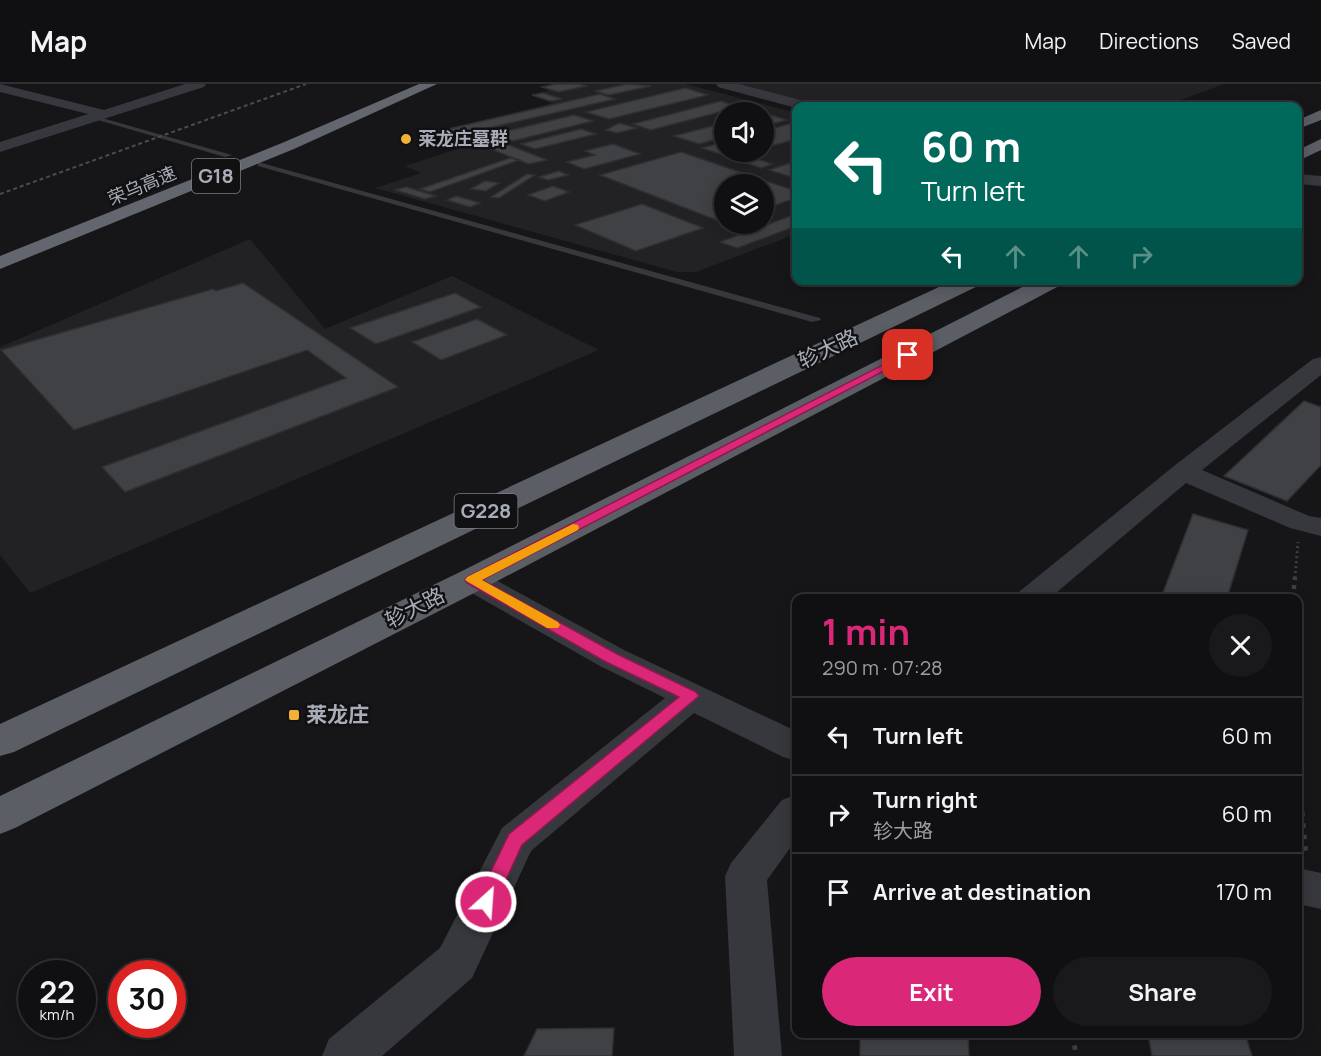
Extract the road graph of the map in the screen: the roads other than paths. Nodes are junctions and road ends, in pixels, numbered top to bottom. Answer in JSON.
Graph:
{"nodes":[{"id":1,"x":181,"y":84,"type":"edge"},
{"id":2,"x":199,"y":84,"type":"edge"},
{"id":3,"x":406,"y":84,"type":"edge"},
{"id":4,"x":430,"y":84,"type":"edge"},
{"id":5,"x":723,"y":84,"type":"edge"},
{"id":6,"x":0,"y":88,"type":"edge"},
{"id":7,"x":0,"y":95,"type":"edge"},
{"id":8,"x":792,"y":102,"type":"edge"},
{"id":9,"x":94,"y":114,"type":"junction"},
{"id":10,"x":1321,"y":114,"type":"edge"},
{"id":11,"x":1302,"y":123,"type":"edge"},
{"id":12,"x":0,"y":141,"type":"edge"},
{"id":13,"x":0,"y":147,"type":"edge"},
{"id":14,"x":1318,"y":152,"type":"edge"},
{"id":15,"x":228,"y":155,"type":"dead end"},
{"id":16,"x":1302,"y":155,"type":"edge"},
{"id":17,"x":261,"y":164,"type":"dead end"},
{"id":18,"x":1302,"y":179,"type":"edge"},
{"id":19,"x":1321,"y":181,"type":"edge"},
{"id":20,"x":0,"y":249,"type":"edge"},
{"id":21,"x":0,"y":263,"type":"edge"},
{"id":22,"x":961,"y":285,"type":"edge"},
{"id":23,"x":1043,"y":285,"type":"edge"},
{"id":24,"x":816,"y":320,"type":"dead end"},
{"id":25,"x":1321,"y":364,"type":"edge"},
{"id":26,"x":1183,"y":472,"type":"junction"},
{"id":27,"x":1321,"y":527,"type":"edge"},
{"id":28,"x":472,"y":580,"type":"junction"},
{"id":29,"x":1036,"y":594,"type":"edge"},
{"id":30,"x":691,"y":696,"type":"junction"},
{"id":31,"x":0,"y":741,"type":"edge"},
{"id":32,"x":792,"y":745,"type":"edge"},
{"id":33,"x":0,"y":816,"type":"edge"},
{"id":34,"x":792,"y":816,"type":"edge"},
{"id":35,"x":346,"y":1056,"type":"edge"},
{"id":36,"x":758,"y":1056,"type":"edge"}],
"edges":[{"from":1,"to":9,"type":"street"},
{"from":2,"to":9,"type":"street"},
{"from":3,"to":20,"type":"highway","name":"荣乌高速","number":"G18"},
{"from":4,"to":21,"type":"highway","name":"荣乌高速","number":"G18"},
{"from":5,"to":8,"type":"street"},
{"from":6,"to":9,"type":"street"},
{"from":7,"to":9,"type":"street"},
{"from":9,"to":12,"type":"street"},
{"from":9,"to":13,"type":"street"},
{"from":9,"to":15,"type":"lane"},
{"from":10,"to":11,"type":"highway"},
{"from":14,"to":16,"type":"highway"},
{"from":17,"to":24,"type":"lane"},
{"from":18,"to":19,"type":"street"},
{"from":22,"to":31,"type":"highway","name":"轸大路","number":"G228"},
{"from":23,"to":28,"type":"highway","name":"轸大路","number":"G228"},
{"from":25,"to":26,"type":"street"},
{"from":26,"to":27,"type":"street"},
{"from":26,"to":29,"type":"street"},
{"from":28,"to":30,"type":"street"},
{"from":28,"to":33,"type":"highway","name":"轸大路","number":"G228"},
{"from":30,"to":32,"type":"street"},
{"from":30,"to":35,"type":"street"},
{"from":34,"to":36,"type":"street"}]}
